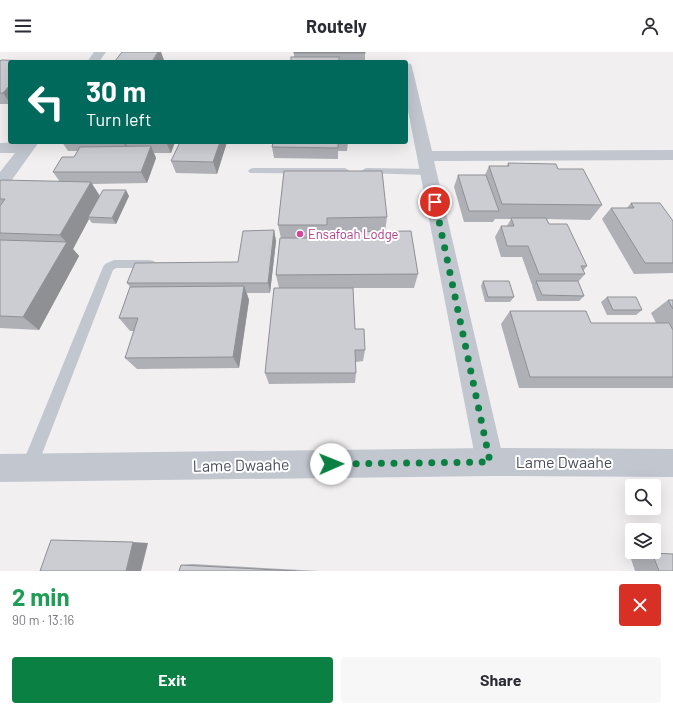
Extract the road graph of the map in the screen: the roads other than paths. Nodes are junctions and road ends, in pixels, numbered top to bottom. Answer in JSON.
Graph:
{"nodes":[{"id":1,"x":408,"y":76,"type":"edge"},
{"id":2,"x":29,"y":145,"type":"edge"},
{"id":3,"x":0,"y":148,"type":"edge"},
{"id":4,"x":673,"y":155,"type":"edge"},
{"id":5,"x":427,"y":164,"type":"junction"},
{"id":6,"x":253,"y":171,"type":"dead end"},
{"id":7,"x":0,"y":184,"type":"edge"},
{"id":8,"x":160,"y":264,"type":"edge"},
{"id":9,"x":490,"y":462,"type":"junction"},
{"id":10,"x":673,"y":463,"type":"edge"},
{"id":11,"x":29,"y":467,"type":"junction"},
{"id":12,"x":0,"y":468,"type":"edge"}],
"edges":[{"from":1,"to":5,"type":"street"},
{"from":2,"to":3,"type":"street"},
{"from":2,"to":7,"type":"street"},
{"from":4,"to":5,"type":"street"},
{"from":5,"to":6,"type":"lane"},
{"from":5,"to":9,"type":"street"},
{"from":8,"to":11,"type":"lane"},
{"from":9,"to":10,"type":"street","name":"Lame Dwaahe"},
{"from":9,"to":11,"type":"street","name":"Lame Dwaahe"},
{"from":11,"to":12,"type":"street","name":"Lame Dwaahe"}]}
